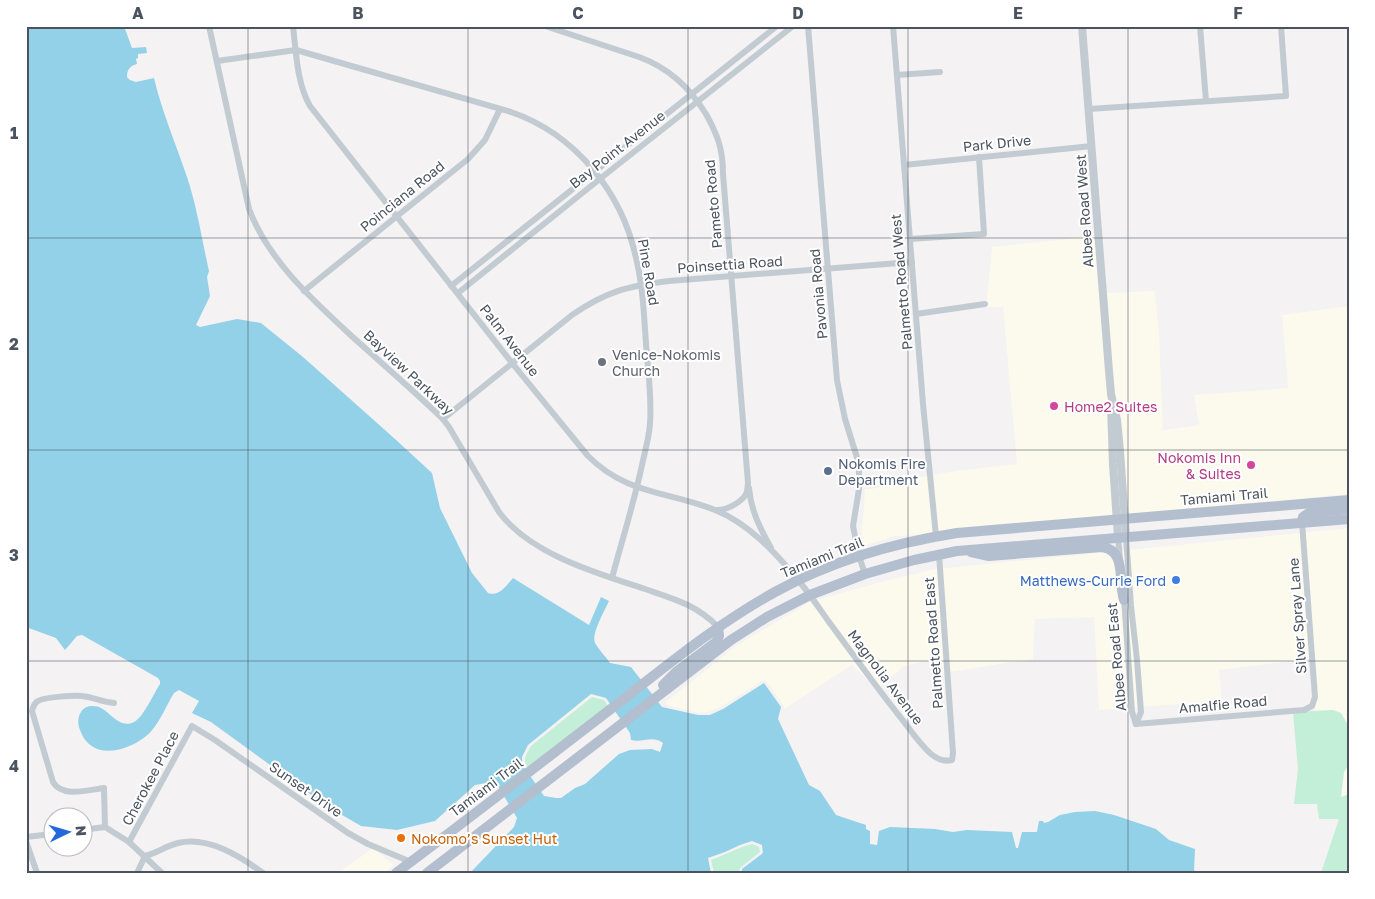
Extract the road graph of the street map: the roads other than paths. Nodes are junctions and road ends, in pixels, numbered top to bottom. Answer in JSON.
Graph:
{"nodes":[{"id":1,"x":209,"y":26,"type":"edge"},
{"id":2,"x":293,"y":26,"type":"edge"},
{"id":3,"x":545,"y":26,"type":"edge"},
{"id":4,"x":777,"y":26,"type":"edge"},
{"id":5,"x":793,"y":26,"type":"edge"},
{"id":6,"x":808,"y":26,"type":"edge"},
{"id":7,"x":893,"y":26,"type":"edge"},
{"id":8,"x":1082,"y":26,"type":"edge"},
{"id":9,"x":1200,"y":26,"type":"edge"},
{"id":10,"x":1281,"y":26,"type":"edge"},
{"id":11,"x":296,"y":50,"type":"junction"},
{"id":12,"x":217,"y":61,"type":"junction"},
{"id":13,"x":940,"y":72,"type":"dead end"},
{"id":14,"x":897,"y":75,"type":"junction"},
{"id":15,"x":692,"y":94,"type":"junction"},
{"id":16,"x":1206,"y":101,"type":"junction"},
{"id":17,"x":698,"y":102,"type":"junction"},
{"id":18,"x":500,"y":109,"type":"junction"},
{"id":19,"x":1089,"y":109,"type":"junction"},
{"id":20,"x":1092,"y":146,"type":"junction"},
{"id":21,"x":979,"y":157,"type":"junction"},
{"id":22,"x":904,"y":165,"type":"junction"},
{"id":23,"x":595,"y":171,"type":"junction"},
{"id":24,"x":601,"y":178,"type":"junction"},
{"id":25,"x":396,"y":216,"type":"junction"},
{"id":26,"x":910,"y":239,"type":"junction"},
{"id":27,"x":912,"y":262,"type":"junction"},
{"id":28,"x":828,"y":269,"type":"junction"},
{"id":29,"x":732,"y":277,"type":"junction"},
{"id":30,"x":641,"y":284,"type":"junction"},
{"id":31,"x":451,"y":286,"type":"junction"},
{"id":32,"x":304,"y":290,"type":"junction"},
{"id":33,"x":458,"y":293,"type":"junction"},
{"id":34,"x":985,"y":304,"type":"dead end"},
{"id":35,"x":916,"y":314,"type":"junction"},
{"id":36,"x":512,"y":363,"type":"junction"},
{"id":37,"x":443,"y":419,"type":"junction"},
{"id":38,"x":748,"y":484,"type":"junction"},
{"id":39,"x":637,"y":488,"type":"junction"},
{"id":40,"x":1349,"y":500,"type":"edge"},
{"id":41,"x":1349,"y":509,"type":"edge"},
{"id":42,"x":715,"y":510,"type":"junction"},
{"id":43,"x":1121,"y":518,"type":"junction"},
{"id":44,"x":1349,"y":519,"type":"edge"},
{"id":45,"x":1302,"y":522,"type":"junction"},
{"id":46,"x":936,"y":536,"type":"junction"},
{"id":47,"x":1122,"y":537,"type":"junction"},
{"id":48,"x":963,"y":550,"type":"junction"},
{"id":49,"x":773,"y":551,"type":"junction"},
{"id":50,"x":939,"y":554,"type":"junction"},
{"id":51,"x":859,"y":556,"type":"junction"},
{"id":52,"x":866,"y":574,"type":"junction"},
{"id":53,"x":612,"y":578,"type":"junction"},
{"id":54,"x":798,"y":580,"type":"junction"},
{"id":55,"x":810,"y":595,"type":"junction"},
{"id":56,"x":1124,"y":600,"type":"junction"},
{"id":57,"x":718,"y":627,"type":"junction"},
{"id":58,"x":656,"y":697,"type":"junction"},
{"id":59,"x":114,"y":703,"type":"dead end"},
{"id":60,"x":1312,"y":706,"type":"joint"},
{"id":61,"x":1136,"y":724,"type":"junction"},
{"id":62,"x":192,"y":726,"type":"joint"},
{"id":63,"x":952,"y":760,"type":"joint"},
{"id":64,"x":105,"y":827,"type":"junction"},
{"id":65,"x":92,"y":829,"type":"edge"},
{"id":66,"x":42,"y":836,"type":"edge"},
{"id":67,"x":26,"y":838,"type":"edge"},
{"id":68,"x":26,"y":841,"type":"edge"},
{"id":69,"x":129,"y":842,"type":"junction"},
{"id":70,"x":145,"y":856,"type":"junction"},
{"id":71,"x":410,"y":867,"type":"edge"},
{"id":72,"x":37,"y":873,"type":"edge"},
{"id":73,"x":137,"y":873,"type":"edge"},
{"id":74,"x":162,"y":873,"type":"edge"},
{"id":75,"x":264,"y":873,"type":"edge"},
{"id":76,"x":396,"y":873,"type":"edge"},
{"id":77,"x":427,"y":873,"type":"edge"}],
"edges":[{"from":1,"to":12,"type":"street","name":"Bayview Parkway"},
{"from":2,"to":11,"type":"street","name":"Palm Avenue"},
{"from":3,"to":15,"type":"street","name":"Pameto Road"},
{"from":4,"to":15,"type":"street","name":"Bay Point Avenue"},
{"from":5,"to":17,"type":"street","name":"Bay Point Avenue"},
{"from":6,"to":28,"type":"street","name":"Pavonia Road"},
{"from":7,"to":14,"type":"street","name":"Palmetto Road West"},
{"from":8,"to":19,"type":"street","name":"Albee Road West"},
{"from":9,"to":16,"type":"street"},
{"from":10,"to":16,"type":"street"},
{"from":11,"to":12,"type":"street","name":"Pine Road"},
{"from":11,"to":18,"type":"street","name":"Pine Road"},
{"from":11,"to":25,"type":"street","name":"Palm Avenue"},
{"from":12,"to":32,"type":"street","name":"Bayview Parkway"},
{"from":13,"to":14,"type":"street"},
{"from":14,"to":22,"type":"street","name":"Palmetto Road West"},
{"from":15,"to":17,"type":"street","name":"Pameto Road"},
{"from":15,"to":23,"type":"street","name":"Bay Point Avenue"},
{"from":16,"to":19,"type":"street"},
{"from":17,"to":24,"type":"street","name":"Bay Point Avenue"},
{"from":17,"to":29,"type":"street","name":"Pameto Road"},
{"from":18,"to":23,"type":"street","name":"Pine Road"},
{"from":18,"to":25,"type":"street","name":"Poinciana Road"},
{"from":19,"to":20,"type":"street","name":"Albee Road West"},
{"from":20,"to":21,"type":"street","name":"Park Drive"},
{"from":20,"to":43,"type":"street","name":"Albee Road West"},
{"from":21,"to":22,"type":"street","name":"Park Drive"},
{"from":21,"to":26,"type":"street"},
{"from":22,"to":26,"type":"street","name":"Palmetto Road West"},
{"from":23,"to":24,"type":"street","name":"Pine Road"},
{"from":23,"to":31,"type":"street","name":"Bay Point Avenue"},
{"from":24,"to":30,"type":"street","name":"Pine Road"},
{"from":24,"to":33,"type":"street","name":"Bay Point Avenue"},
{"from":25,"to":31,"type":"street","name":"Palm Avenue"},
{"from":25,"to":32,"type":"street","name":"Poinciana Road"},
{"from":26,"to":27,"type":"street","name":"Palmetto Road West"},
{"from":27,"to":28,"type":"street","name":"Poinsettia Road"},
{"from":27,"to":35,"type":"street","name":"Palmetto Road West"},
{"from":28,"to":29,"type":"street","name":"Poinsettia Road"},
{"from":28,"to":51,"type":"street","name":"Pavonia Road"},
{"from":29,"to":30,"type":"street","name":"Poinsettia Road"},
{"from":29,"to":38,"type":"street","name":"Pameto Road"},
{"from":30,"to":36,"type":"street","name":"Poinsettia Road"},
{"from":30,"to":39,"type":"street","name":"Pine Road"},
{"from":31,"to":33,"type":"street","name":"Palm Avenue"},
{"from":32,"to":37,"type":"street","name":"Bayview Parkway"},
{"from":33,"to":36,"type":"street","name":"Palm Avenue"},
{"from":34,"to":35,"type":"street"},
{"from":35,"to":46,"type":"street","name":"Palmetto Road West"},
{"from":36,"to":37,"type":"street","name":"Poinsettia Road"},
{"from":36,"to":39,"type":"street","name":"Palm Avenue"},
{"from":37,"to":53,"type":"street","name":"Bayview Parkway"},
{"from":38,"to":42,"type":"street"},
{"from":38,"to":49,"type":"street","name":"Pameto Road"},
{"from":39,"to":42,"type":"street","name":"Palm Avenue"},
{"from":39,"to":53,"type":"street","name":"Pine Road"},
{"from":40,"to":43,"type":"main road","name":"Tamiami Trail"},
{"from":41,"to":45,"type":"main road"},
{"from":42,"to":49,"type":"street","name":"Palm Avenue"},
{"from":43,"to":46,"type":"main road","name":"Tamiami Trail"},
{"from":43,"to":47,"type":"street","name":"Albee Road East"},
{"from":44,"to":45,"type":"main road"},
{"from":45,"to":47,"type":"main road"},
{"from":45,"to":60,"type":"street","name":"Silver Spray Lane"},
{"from":46,"to":51,"type":"main road","name":"Tamiami Trail"},
{"from":47,"to":48,"type":"main road"},
{"from":47,"to":56,"type":"street","name":"Albee Road East"},
{"from":47,"to":61,"type":"street","name":"Albee Road East"},
{"from":48,"to":50,"type":"main road"},
{"from":48,"to":56,"type":"main road"},
{"from":49,"to":54,"type":"street","name":"Palm Avenue"},
{"from":50,"to":52,"type":"main road"},
{"from":50,"to":63,"type":"street","name":"Palmetto Road East"},
{"from":51,"to":52,"type":"street","name":"Pavonia Road"},
{"from":51,"to":54,"type":"main road","name":"Tamiami Trail"},
{"from":52,"to":55,"type":"main road"},
{"from":53,"to":57,"type":"street","name":"Bayview Parkway"},
{"from":54,"to":55,"type":"street","name":"Magnolia Avenue"},
{"from":54,"to":57,"type":"main road","name":"Tamiami Trail"},
{"from":55,"to":58,"type":"main road"},
{"from":55,"to":63,"type":"street","name":"Magnolia Avenue"},
{"from":56,"to":61,"type":"street","name":"Albee Road East"},
{"from":57,"to":58,"type":"main road"},
{"from":57,"to":71,"type":"main road","name":"Tamiami Trail"},
{"from":58,"to":77,"type":"main road"},
{"from":59,"to":64,"type":"street"},
{"from":60,"to":61,"type":"street","name":"Amalfie Road"},
{"from":62,"to":69,"type":"street","name":"Cherokee Place"},
{"from":62,"to":71,"type":"street","name":"Sunset Drive"},
{"from":64,"to":65,"type":"street"},
{"from":64,"to":69,"type":"street"},
{"from":66,"to":67,"type":"street"},
{"from":68,"to":72,"type":"street"},
{"from":69,"to":70,"type":"street"},
{"from":70,"to":73,"type":"street"},
{"from":70,"to":74,"type":"street"},
{"from":70,"to":75,"type":"street"},
{"from":71,"to":76,"type":"main road","name":"Tamiami Trail"}]}
